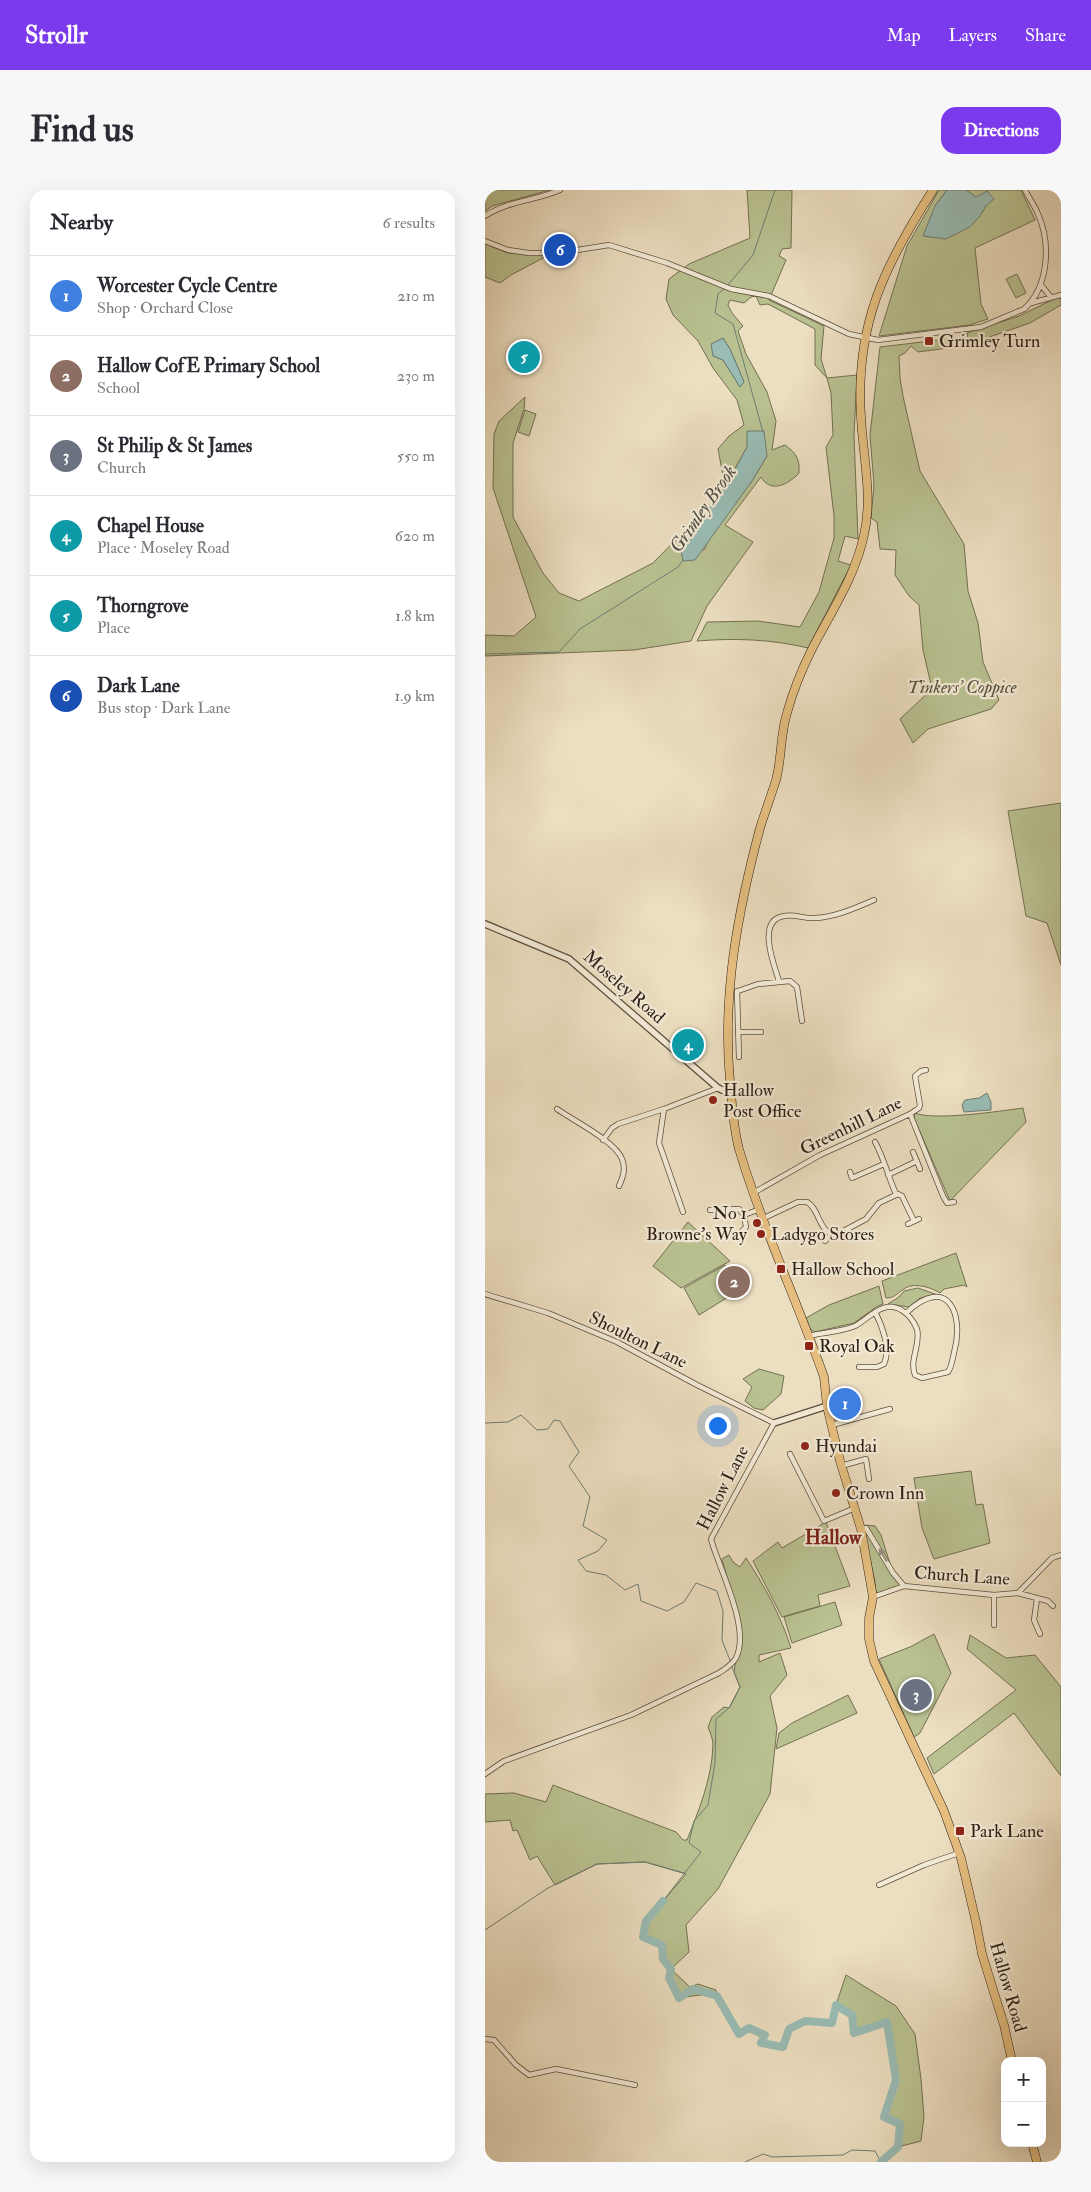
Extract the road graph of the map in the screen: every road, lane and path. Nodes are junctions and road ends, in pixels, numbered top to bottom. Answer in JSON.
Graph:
{"nodes":[{"id":1,"x":560,"y":190,"type":"edge"},
{"id":2,"x":933,"y":190,"type":"edge"},
{"id":3,"x":1025,"y":190,"type":"edge"},
{"id":4,"x":485,"y":216,"type":"edge"},
{"id":5,"x":485,"y":241,"type":"edge"},
{"id":6,"x":1041,"y":285,"type":"junction"},
{"id":7,"x":1061,"y":294,"type":"edge"},
{"id":8,"x":1050,"y":296,"type":"junction"},
{"id":9,"x":1029,"y":304,"type":"junction"},
{"id":10,"x":865,"y":338,"type":"junction"},
{"id":11,"x":874,"y":900,"type":"dead end"},
{"id":12,"x":485,"y":924,"type":"edge"},
{"id":13,"x":779,"y":981,"type":"junction"},
{"id":14,"x":738,"y":991,"type":"junction"},
{"id":15,"x":728,"y":992,"type":"junction"},
{"id":16,"x":802,"y":1021,"type":"dead end"},
{"id":17,"x":739,"y":1032,"type":"junction"},
{"id":18,"x":761,"y":1032,"type":"dead end"},
{"id":19,"x":739,"y":1057,"type":"dead end"},
{"id":20,"x":926,"y":1070,"type":"dead end"},
{"id":21,"x":718,"y":1088,"type":"junction"},
{"id":22,"x":731,"y":1094,"type":"junction"},
{"id":23,"x":664,"y":1109,"type":"junction"},
{"id":24,"x":557,"y":1111,"type":"dead end"},
{"id":25,"x":910,"y":1114,"type":"junction"},
{"id":26,"x":603,"y":1140,"type":"junction"},
{"id":27,"x":875,"y":1142,"type":"dead end"},
{"id":28,"x":913,"y":1152,"type":"dead end"},
{"id":29,"x":917,"y":1161,"type":"junction"},
{"id":30,"x":884,"y":1164,"type":"junction"},
{"id":31,"x":921,"y":1169,"type":"dead end"},
{"id":32,"x":850,"y":1172,"type":"dead end"},
{"id":33,"x":888,"y":1175,"type":"junction"},
{"id":34,"x":615,"y":1180,"type":"dead end"},
{"id":35,"x":755,"y":1192,"type":"junction"},
{"id":36,"x":896,"y":1194,"type":"junction"},
{"id":37,"x":954,"y":1202,"type":"dead end"},
{"id":38,"x":760,"y":1209,"type":"junction"},
{"id":39,"x":710,"y":1210,"type":"dead end"},
{"id":40,"x":683,"y":1212,"type":"dead end"},
{"id":41,"x":744,"y":1215,"type":"junction"},
{"id":42,"x":764,"y":1218,"type":"junction"},
{"id":43,"x":908,"y":1224,"type":"dead end"},
{"id":44,"x":832,"y":1234,"type":"junction"},
{"id":45,"x":735,"y":1238,"type":"dead end"},
{"id":46,"x":825,"y":1241,"type":"dead end"},
{"id":47,"x":485,"y":1294,"type":"edge"},
{"id":48,"x":875,"y":1312,"type":"junction"},
{"id":49,"x":906,"y":1313,"type":"junction"},
{"id":50,"x":809,"y":1336,"type":"junction"},
{"id":51,"x":859,"y":1367,"type":"dead end"},
{"id":52,"x":827,"y":1406,"type":"junction"},
{"id":53,"x":890,"y":1409,"type":"dead end"},
{"id":54,"x":774,"y":1423,"type":"junction"},
{"id":55,"x":832,"y":1425,"type":"junction"},
{"id":56,"x":790,"y":1454,"type":"dead end"},
{"id":57,"x":841,"y":1466,"type":"junction"},
{"id":58,"x":869,"y":1479,"type":"dead end"},
{"id":59,"x":855,"y":1508,"type":"junction"},
{"id":60,"x":861,"y":1529,"type":"junction"},
{"id":61,"x":1061,"y":1555,"type":"edge"},
{"id":62,"x":904,"y":1586,"type":"junction"},
{"id":63,"x":1018,"y":1593,"type":"junction"},
{"id":64,"x":994,"y":1596,"type":"junction"},
{"id":65,"x":873,"y":1597,"type":"junction"},
{"id":66,"x":1037,"y":1599,"type":"junction"},
{"id":67,"x":1053,"y":1606,"type":"dead end"},
{"id":68,"x":994,"y":1624,"type":"dead end"},
{"id":69,"x":1040,"y":1634,"type":"dead end"},
{"id":70,"x":485,"y":1774,"type":"edge"},
{"id":71,"x":959,"y":1853,"type":"junction"},
{"id":72,"x":879,"y":1885,"type":"dead end"},
{"id":73,"x":485,"y":2039,"type":"edge"},
{"id":74,"x":1012,"y":2057,"type":"edge"},
{"id":75,"x":635,"y":2085,"type":"dead end"},
{"id":76,"x":1033,"y":2147,"type":"edge"},
{"id":77,"x":1037,"y":2162,"type":"edge"}],
"edges":[{"from":1,"to":4,"type":"street"},
{"from":2,"to":10,"type":"main road","name":"Hallow Road"},
{"from":3,"to":6,"type":"street"},
{"from":5,"to":10,"type":"street"},
{"from":6,"to":8,"type":"street"},
{"from":6,"to":9,"type":"street"},
{"from":7,"to":8,"type":"street"},
{"from":8,"to":9,"type":"street"},
{"from":9,"to":10,"type":"street"},
{"from":10,"to":15,"type":"main road","name":"Hallow Road"},
{"from":11,"to":13,"type":"street"},
{"from":12,"to":21,"type":"street","name":"Moseley Road"},
{"from":13,"to":14,"type":"street"},
{"from":13,"to":16,"type":"street"},
{"from":14,"to":15,"type":"street"},
{"from":14,"to":17,"type":"street"},
{"from":15,"to":22,"type":"main road","name":"Hallow Road"},
{"from":17,"to":18,"type":"street"},
{"from":17,"to":19,"type":"street"},
{"from":20,"to":25,"type":"street","name":"Greenhill Lane"},
{"from":21,"to":22,"type":"street","name":"Moseley Road"},
{"from":21,"to":23,"type":"street"},
{"from":22,"to":35,"type":"main road","name":"Hallow Road"},
{"from":23,"to":26,"type":"street"},
{"from":23,"to":40,"type":"street"},
{"from":24,"to":26,"type":"street"},
{"from":25,"to":35,"type":"street","name":"Greenhill Lane"},
{"from":25,"to":37,"type":"street"},
{"from":26,"to":34,"type":"street"},
{"from":27,"to":30,"type":"street"},
{"from":28,"to":29,"type":"street"},
{"from":29,"to":31,"type":"street"},
{"from":29,"to":33,"type":"street"},
{"from":30,"to":32,"type":"street"},
{"from":30,"to":33,"type":"street"},
{"from":33,"to":36,"type":"street"},
{"from":35,"to":38,"type":"main road","name":"Hallow Road"},
{"from":36,"to":43,"type":"street"},
{"from":36,"to":44,"type":"street"},
{"from":38,"to":41,"type":"street"},
{"from":38,"to":42,"type":"main road","name":"Hallow Road"},
{"from":39,"to":41,"type":"street"},
{"from":41,"to":45,"type":"street"},
{"from":42,"to":44,"type":"street"},
{"from":42,"to":50,"type":"main road","name":"Hallow Road"},
{"from":44,"to":46,"type":"street"},
{"from":47,"to":54,"type":"street","name":"Shoulton Lane"},
{"from":48,"to":49,"type":"street"},
{"from":48,"to":50,"type":"street"},
{"from":48,"to":51,"type":"street"},
{"from":49,"to":49,"type":"street"},
{"from":50,"to":52,"type":"main road","name":"Hallow Road"},
{"from":52,"to":54,"type":"street"},
{"from":52,"to":55,"type":"main road","name":"Hallow Road"},
{"from":53,"to":55,"type":"street"},
{"from":54,"to":70,"type":"street","name":"Hallow Lane"},
{"from":55,"to":57,"type":"main road","name":"Hallow Road"},
{"from":56,"to":59,"type":"street"},
{"from":57,"to":58,"type":"street"},
{"from":57,"to":59,"type":"main road","name":"Hallow Road"},
{"from":59,"to":60,"type":"main road","name":"Hallow Road"},
{"from":62,"to":60,"type":"street","name":"Church Lane","one_way":true},
{"from":60,"to":65,"type":"main road","name":"Hallow Road"},
{"from":61,"to":63,"type":"street","name":"Church Lane"},
{"from":62,"to":64,"type":"street","name":"Church Lane"},
{"from":62,"to":65,"type":"street","name":"Church Lane"},
{"from":63,"to":64,"type":"street","name":"Church Lane"},
{"from":63,"to":66,"type":"street","name":"Church Lane"},
{"from":64,"to":68,"type":"street"},
{"from":65,"to":71,"type":"main road","name":"Hallow Road"},
{"from":66,"to":67,"type":"street","name":"Church Lane"},
{"from":66,"to":69,"type":"street"},
{"from":71,"to":72,"type":"street"},
{"from":71,"to":74,"type":"main road","name":"Hallow Road"},
{"from":73,"to":75,"type":"street"},
{"from":76,"to":77,"type":"main road"}]}
